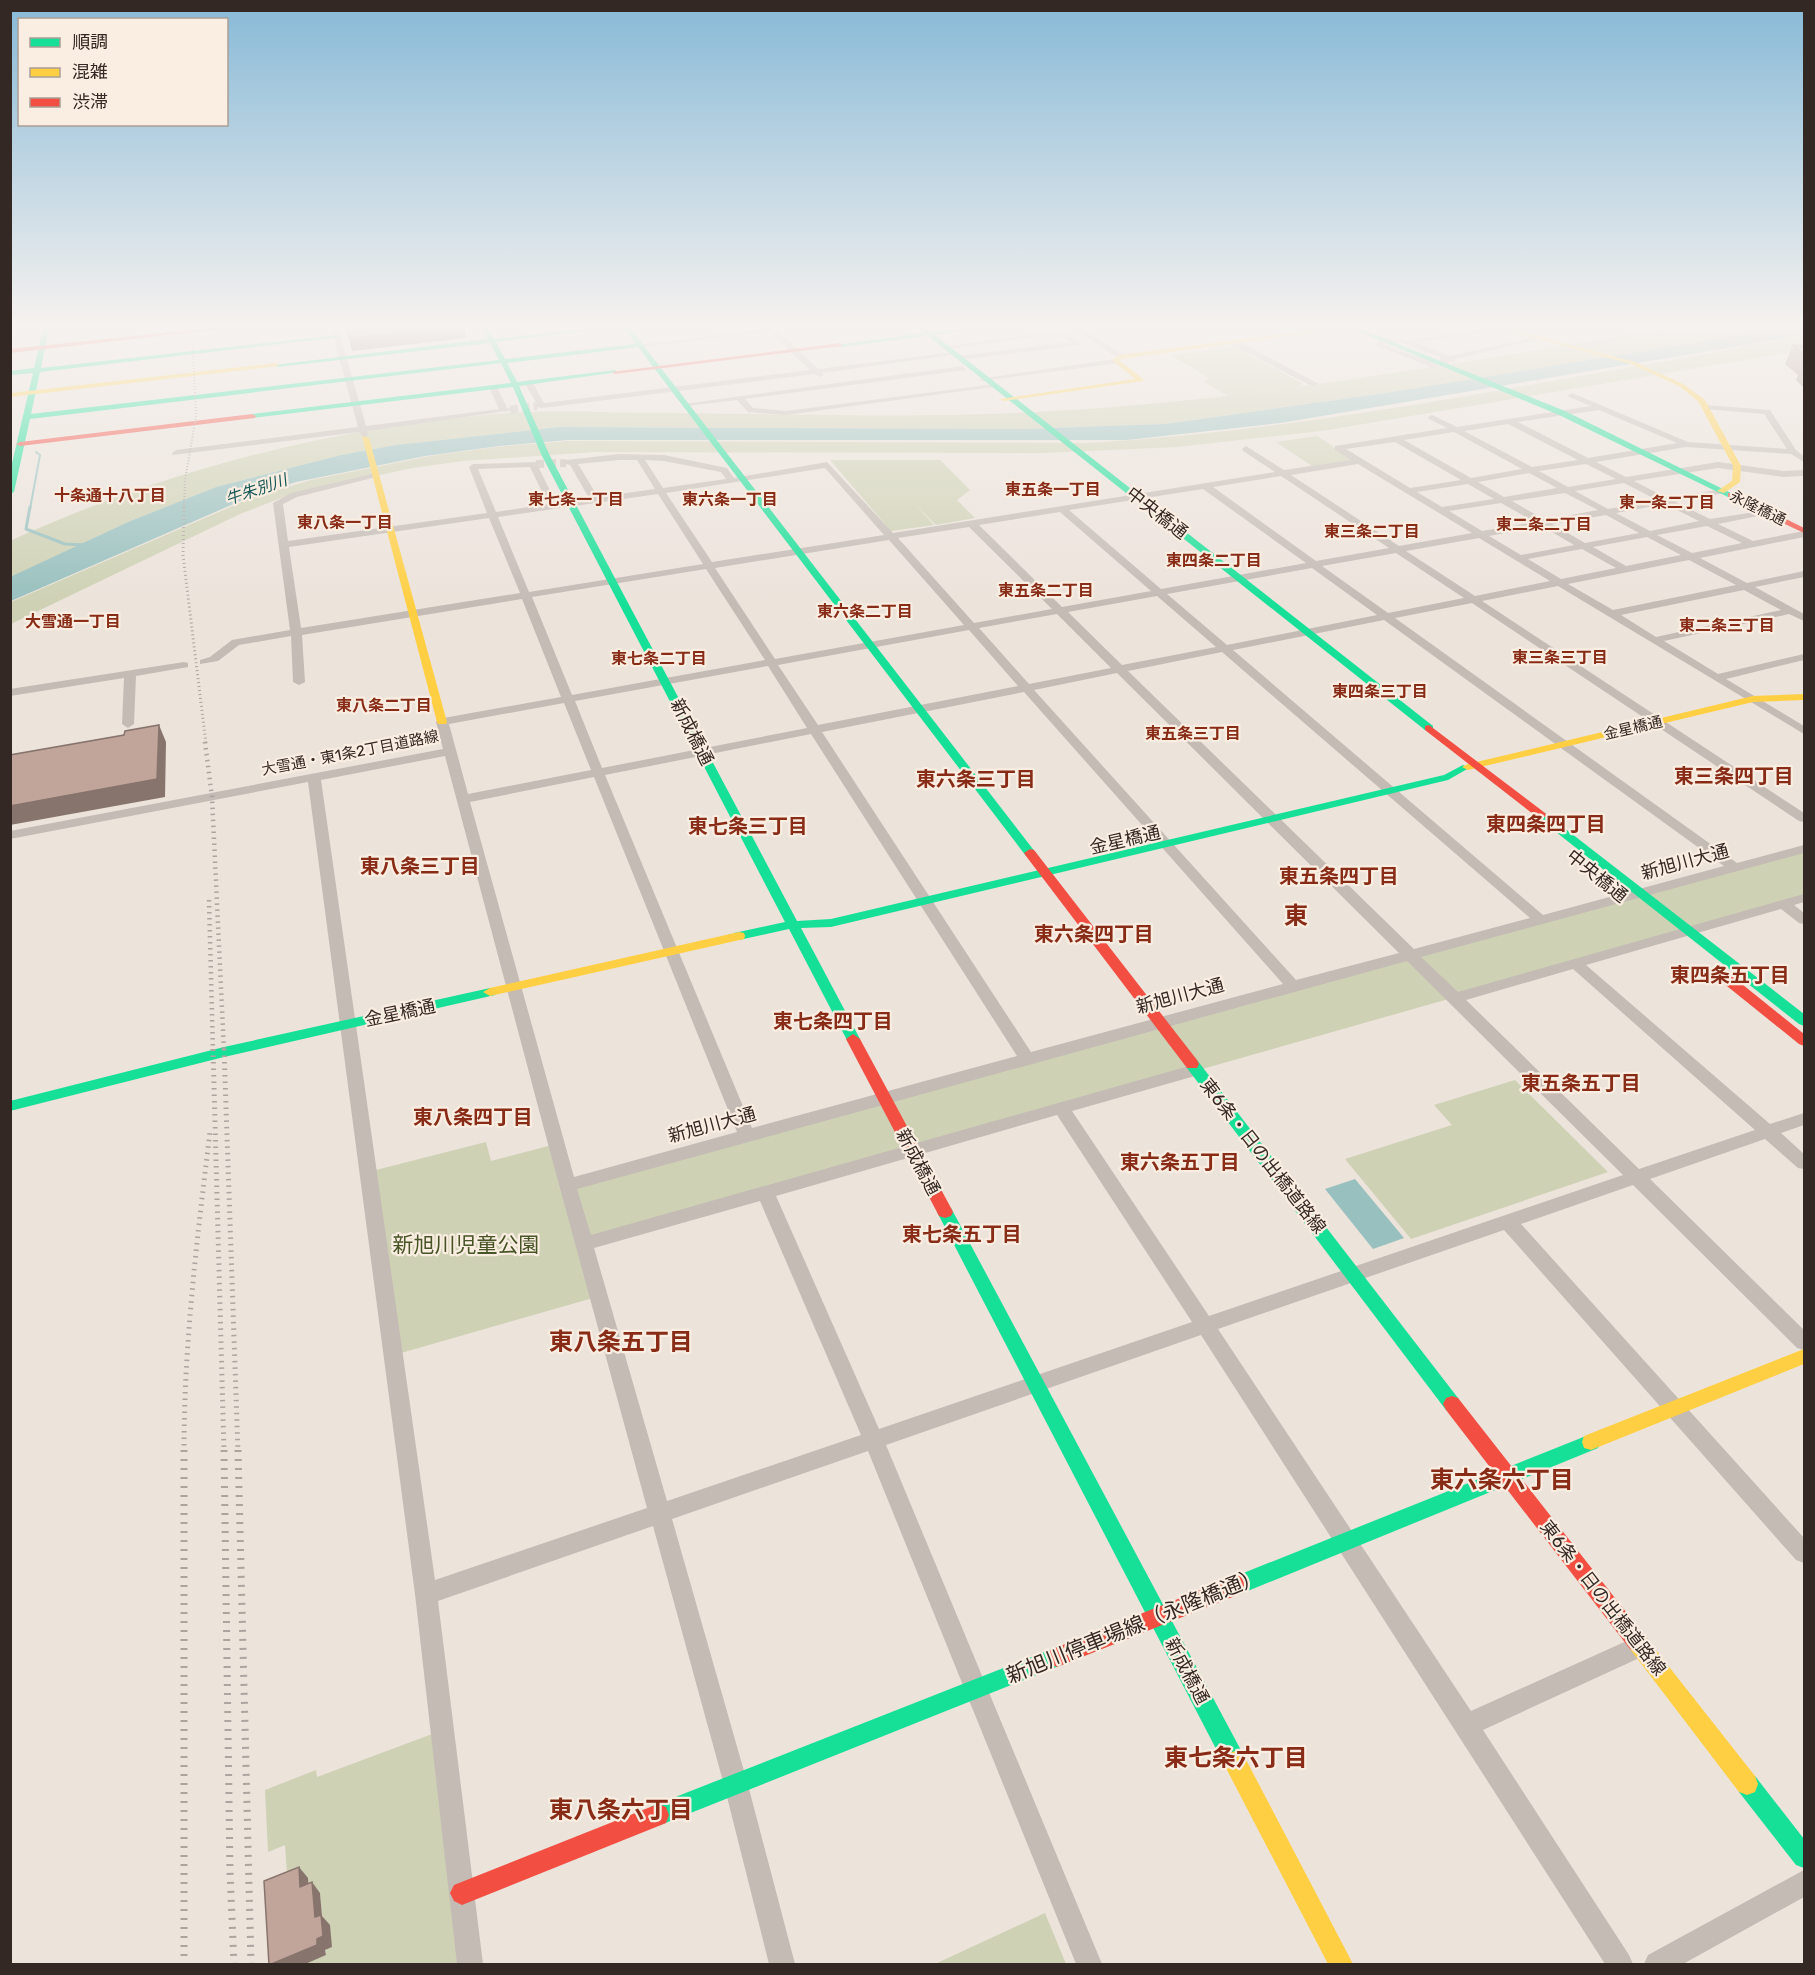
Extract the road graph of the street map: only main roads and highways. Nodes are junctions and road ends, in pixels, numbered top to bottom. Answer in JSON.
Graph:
{"nodes":[{"id":1,"x":25,"y":420,"type":"edge"},
{"id":2,"x":215,"y":420,"type":"edge"},
{"id":3,"x":536,"y":420,"type":"edge"},
{"id":4,"x":698,"y":420,"type":"edge"},
{"id":5,"x":1037,"y":420,"type":"edge"},
{"id":6,"x":1577,"y":420,"type":"edge"},
{"id":7,"x":1712,"y":420,"type":"edge"},
{"id":8,"x":363,"y":433,"type":"road end"},
{"id":9,"x":20,"y":444,"type":"junction"},
{"id":10,"x":1721,"y":491,"type":"junction"},
{"id":11,"x":10,"y":492,"type":"edge"},
{"id":12,"x":1804,"y":532,"type":"edge"},
{"id":13,"x":1302,"y":633,"type":"junction"},
{"id":14,"x":1804,"y":697,"type":"edge"},
{"id":15,"x":442,"y":723,"type":"road end"},
{"id":16,"x":1478,"y":765,"type":"junction"},
{"id":17,"x":1462,"y":768,"type":"junction"},
{"id":18,"x":1266,"y":814,"type":"junction"},
{"id":19,"x":1035,"y":861,"type":"junction"},
{"id":20,"x":1044,"y":872,"type":"junction"},
{"id":21,"x":791,"y":925,"type":"junction"},
{"id":22,"x":1804,"y":1021,"type":"edge"},
{"id":23,"x":1804,"y":1041,"type":"edge"},
{"id":24,"x":10,"y":1106,"type":"edge"},
{"id":25,"x":1804,"y":1356,"type":"edge"},
{"id":26,"x":1507,"y":1475,"type":"junction"},
{"id":27,"x":1158,"y":1617,"type":"junction"},
{"id":28,"x":1804,"y":1857,"type":"edge"},
{"id":29,"x":462,"y":1893,"type":"road end"},
{"id":30,"x":1341,"y":1965,"type":"edge"}],
"edges":[{"from":1,"to":9,"type":"main road"},
{"from":2,"to":9,"type":"main road"},
{"from":3,"to":21,"type":"main road","name":"新成橋通"},
{"from":4,"to":19,"type":"main road","name":"東6条・日の出橋道路線"},
{"from":5,"to":13,"type":"main road","name":"中央橋通"},
{"from":6,"to":10,"type":"main road","name":"永隆橋通"},
{"from":7,"to":10,"type":"main road"},
{"from":8,"to":15,"type":"main road"},
{"from":9,"to":11,"type":"main road"},
{"from":10,"to":12,"type":"main road","name":"永隆橋通"},
{"from":13,"to":16,"type":"main road","name":"中央橋通"},
{"from":13,"to":17,"type":"main road","name":"中央橋通"},
{"from":14,"to":16,"type":"main road","name":"金星橋通"},
{"from":16,"to":17,"type":"main road","name":"金星橋通"},
{"from":16,"to":22,"type":"main road","name":"中央橋通"},
{"from":17,"to":18,"type":"main road","name":"金星橋通"},
{"from":17,"to":18,"type":"main road","name":"金星橋通"},
{"from":17,"to":23,"type":"main road","name":"中央橋通"},
{"from":18,"to":19,"type":"main road","name":"金星橋通"},
{"from":18,"to":20,"type":"main road","name":"金星橋通"},
{"from":19,"to":20,"type":"main road","name":"東6条・日の出橋道路線"},
{"from":19,"to":21,"type":"main road","name":"金星橋通"},
{"from":20,"to":21,"type":"main road","name":"金星橋通"},
{"from":20,"to":26,"type":"main road","name":"東6条・日の出橋道路線"},
{"from":21,"to":24,"type":"main road","name":"金星橋通"},
{"from":21,"to":27,"type":"main road","name":"新成橋通"},
{"from":25,"to":26,"type":"main road","name":"新旭川停車場線（永隆橋通）"},
{"from":26,"to":27,"type":"main road","name":"新旭川停車場線（永隆橋通）"},
{"from":26,"to":28,"type":"main road","name":"東6条・日の出橋道路線"},
{"from":27,"to":29,"type":"main road","name":"新旭川停車場線（永隆橋通）"},
{"from":27,"to":30,"type":"main road","name":"新成橋通"}]}
